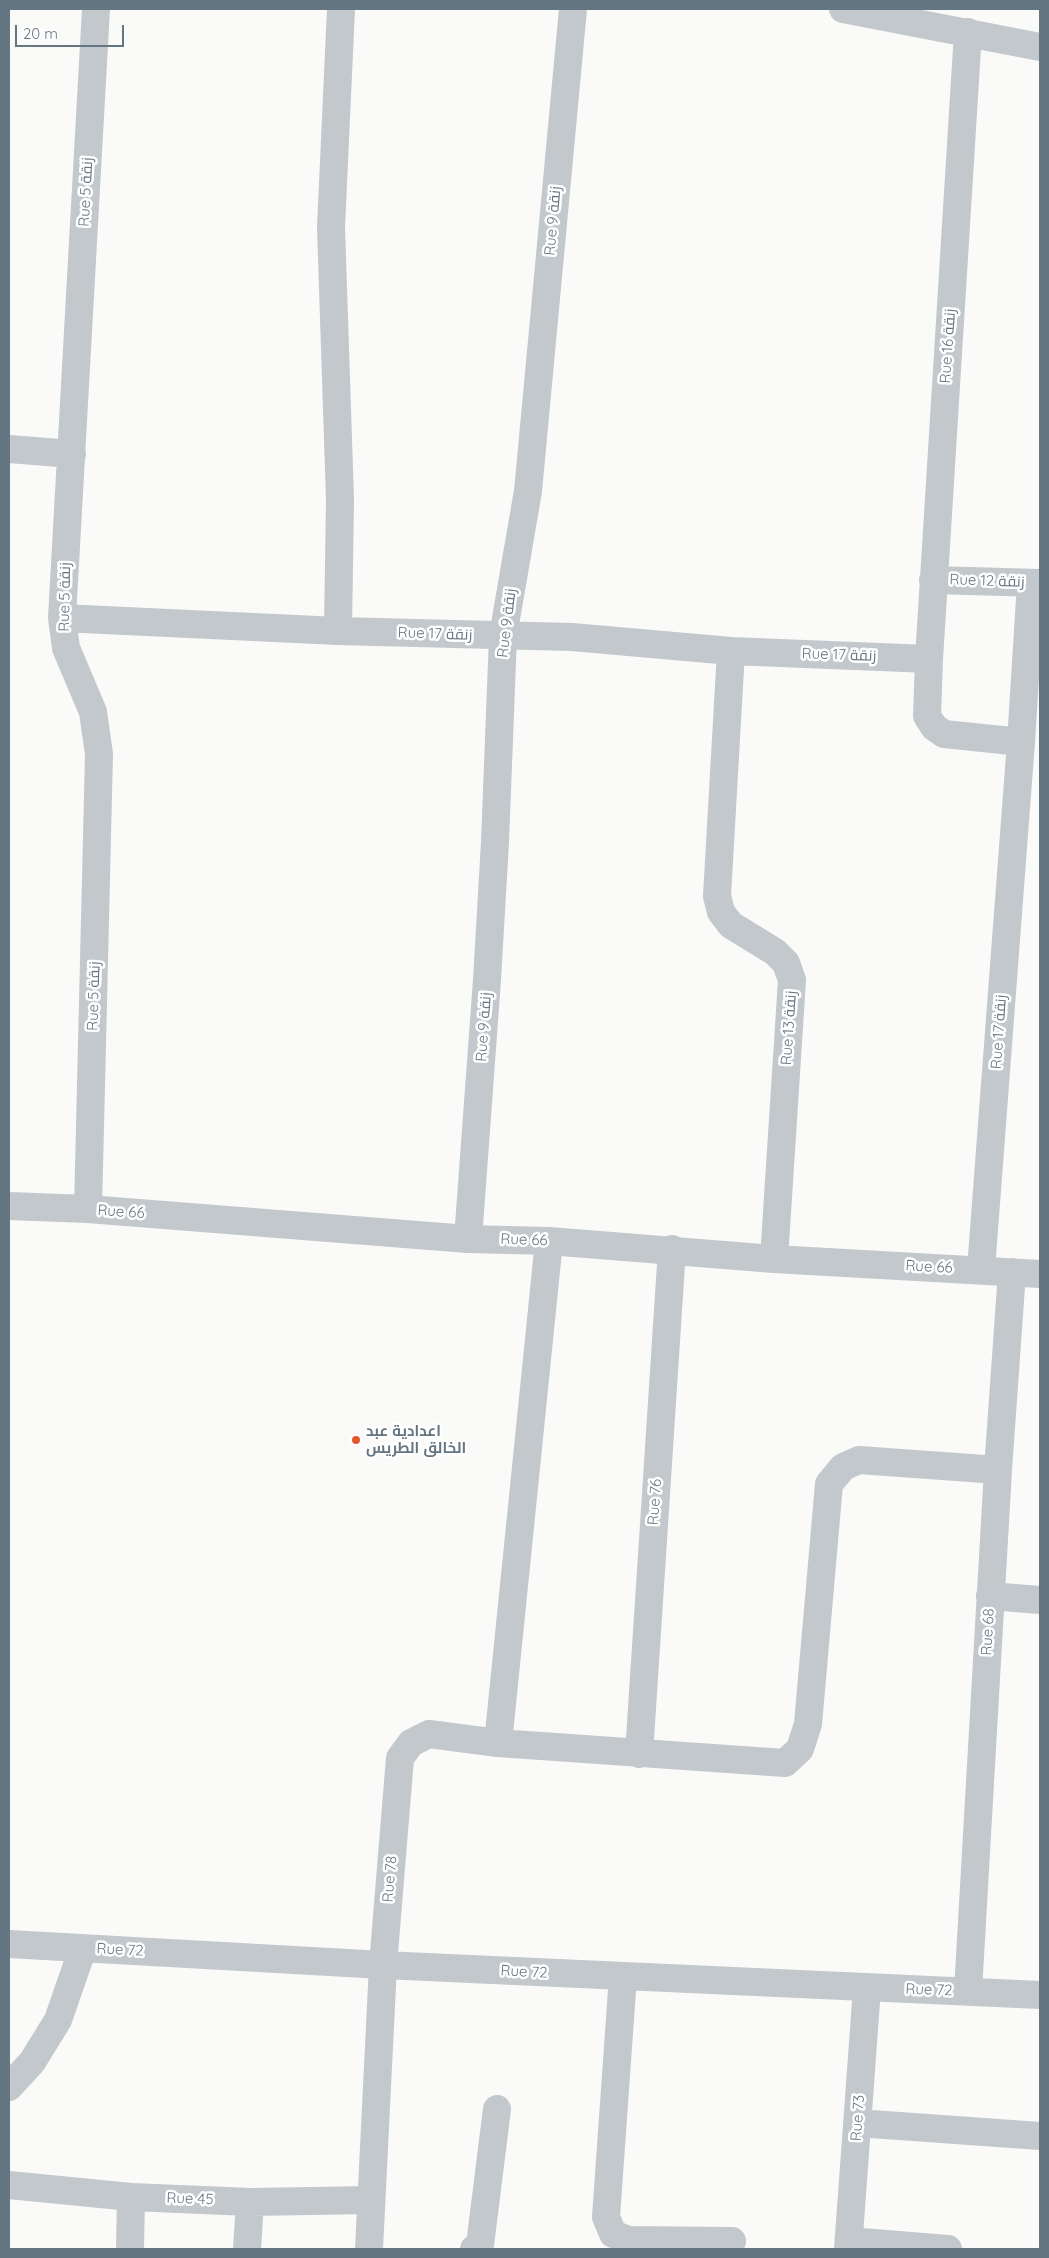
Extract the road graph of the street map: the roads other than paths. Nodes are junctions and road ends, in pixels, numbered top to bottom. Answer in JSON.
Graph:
{"nodes":[{"id":1,"x":96,"y":9,"type":"edge"},
{"id":2,"x":341,"y":9,"type":"edge"},
{"id":3,"x":573,"y":9,"type":"edge"},
{"id":4,"x":843,"y":9,"type":"edge"},
{"id":5,"x":968,"y":32,"type":"junction"},
{"id":6,"x":1040,"y":47,"type":"edge"},
{"id":7,"x":9,"y":449,"type":"edge"},
{"id":8,"x":72,"y":454,"type":"junction"},
{"id":9,"x":933,"y":580,"type":"junction"},
{"id":10,"x":1036,"y":583,"type":"edge"},
{"id":11,"x":62,"y":618,"type":"junction"},
{"id":12,"x":338,"y":631,"type":"junction"},
{"id":13,"x":503,"y":636,"type":"junction"},
{"id":14,"x":731,"y":651,"type":"junction"},
{"id":15,"x":929,"y":659,"type":"junction"},
{"id":16,"x":1021,"y":742,"type":"junction"},
{"id":17,"x":9,"y":1206,"type":"edge"},
{"id":18,"x":88,"y":1209,"type":"junction"},
{"id":19,"x":468,"y":1239,"type":"junction"},
{"id":20,"x":549,"y":1241,"type":"junction"},
{"id":21,"x":672,"y":1250,"type":"junction"},
{"id":22,"x":774,"y":1259,"type":"junction"},
{"id":23,"x":981,"y":1270,"type":"junction"},
{"id":24,"x":1012,"y":1272,"type":"junction"},
{"id":25,"x":1040,"y":1274,"type":"edge"},
{"id":26,"x":998,"y":1470,"type":"junction"},
{"id":27,"x":990,"y":1596,"type":"junction"},
{"id":28,"x":1040,"y":1600,"type":"edge"},
{"id":29,"x":498,"y":1743,"type":"junction"},
{"id":30,"x":639,"y":1754,"type":"junction"},
{"id":31,"x":9,"y":1944,"type":"edge"},
{"id":32,"x":83,"y":1948,"type":"junction"},
{"id":33,"x":382,"y":1965,"type":"junction"},
{"id":34,"x":623,"y":1976,"type":"junction"},
{"id":35,"x":867,"y":1988,"type":"junction"},
{"id":36,"x":968,"y":1991,"type":"junction"},
{"id":37,"x":1040,"y":1995,"type":"edge"},
{"id":38,"x":9,"y":2087,"type":"edge"},
{"id":39,"x":497,"y":2108,"type":"dead end"},
{"id":40,"x":858,"y":2124,"type":"junction"},
{"id":41,"x":1040,"y":2136,"type":"edge"},
{"id":42,"x":9,"y":2185,"type":"edge"},
{"id":43,"x":131,"y":2197,"type":"junction"},
{"id":44,"x":371,"y":2200,"type":"junction"},
{"id":45,"x":250,"y":2202,"type":"junction"},
{"id":46,"x":732,"y":2241,"type":"dead end"},
{"id":47,"x":848,"y":2245,"type":"edge"},
{"id":48,"x":130,"y":2249,"type":"edge"},
{"id":49,"x":246,"y":2249,"type":"edge"},
{"id":50,"x":369,"y":2249,"type":"edge"},
{"id":51,"x":474,"y":2249,"type":"edge"},
{"id":52,"x":948,"y":2249,"type":"edge"}],
"edges":[{"from":1,"to":8,"type":"street","name":"Rue 5 زنقة"},
{"from":2,"to":12,"type":"street"},
{"from":3,"to":13,"type":"street","name":"Rue 9 زنقة"},
{"from":4,"to":5,"type":"street"},
{"from":5,"to":6,"type":"street"},
{"from":5,"to":9,"type":"street","name":"Rue 16 زنقة"},
{"from":7,"to":8,"type":"street"},
{"from":8,"to":11,"type":"street","name":"Rue 5 زنقة"},
{"from":9,"to":10,"type":"street","name":"Rue 12 زنقة"},
{"from":9,"to":15,"type":"street","name":"Rue 16 زنقة"},
{"from":10,"to":16,"type":"street","name":"Rue 17 زنقة"},
{"from":11,"to":12,"type":"street","name":"Rue 17 زنقة"},
{"from":11,"to":18,"type":"street","name":"Rue 5 زنقة"},
{"from":12,"to":13,"type":"street","name":"Rue 17 زنقة"},
{"from":13,"to":14,"type":"street","name":"Rue 17 زنقة"},
{"from":13,"to":19,"type":"street","name":"Rue 9 زنقة"},
{"from":14,"to":15,"type":"street","name":"Rue 17 زنقة"},
{"from":14,"to":22,"type":"street","name":"Rue 13 زنقة"},
{"from":15,"to":16,"type":"street"},
{"from":16,"to":23,"type":"street","name":"Rue 17 زنقة"},
{"from":17,"to":18,"type":"street","name":"Rue 66"},
{"from":18,"to":19,"type":"street","name":"Rue 66"},
{"from":19,"to":20,"type":"street","name":"Rue 66"},
{"from":20,"to":21,"type":"street","name":"Rue 66"},
{"from":20,"to":29,"type":"street"},
{"from":21,"to":22,"type":"street","name":"Rue 66"},
{"from":21,"to":30,"type":"street","name":"Rue 76"},
{"from":22,"to":23,"type":"street","name":"Rue 66"},
{"from":23,"to":24,"type":"street","name":"Rue 66"},
{"from":24,"to":25,"type":"street","name":"Rue 66"},
{"from":24,"to":26,"type":"street","name":"Rue 68"},
{"from":26,"to":27,"type":"street","name":"Rue 68"},
{"from":26,"to":30,"type":"street","name":"Rue 78"},
{"from":27,"to":28,"type":"street"},
{"from":27,"to":36,"type":"street","name":"Rue 68"},
{"from":29,"to":30,"type":"street","name":"Rue 78"},
{"from":29,"to":33,"type":"street","name":"Rue 78"},
{"from":31,"to":32,"type":"street","name":"Rue 72"},
{"from":32,"to":33,"type":"street","name":"Rue 72"},
{"from":32,"to":38,"type":"street"},
{"from":33,"to":34,"type":"street","name":"Rue 72"},
{"from":33,"to":44,"type":"street","name":"Rue 78"},
{"from":34,"to":35,"type":"street","name":"Rue 72"},
{"from":34,"to":46,"type":"street"},
{"from":35,"to":36,"type":"street","name":"Rue 72"},
{"from":35,"to":40,"type":"street","name":"Rue 73"},
{"from":36,"to":37,"type":"street","name":"Rue 72"},
{"from":39,"to":51,"type":"street"},
{"from":40,"to":41,"type":"street"},
{"from":40,"to":47,"type":"street","name":"Rue 73"},
{"from":42,"to":43,"type":"street","name":"Rue 45"},
{"from":43,"to":45,"type":"street","name":"Rue 45"},
{"from":43,"to":48,"type":"street"},
{"from":44,"to":45,"type":"street","name":"Rue 45"},
{"from":44,"to":50,"type":"street","name":"Rue 78"},
{"from":45,"to":49,"type":"street"},
{"from":47,"to":52,"type":"street"}]}
